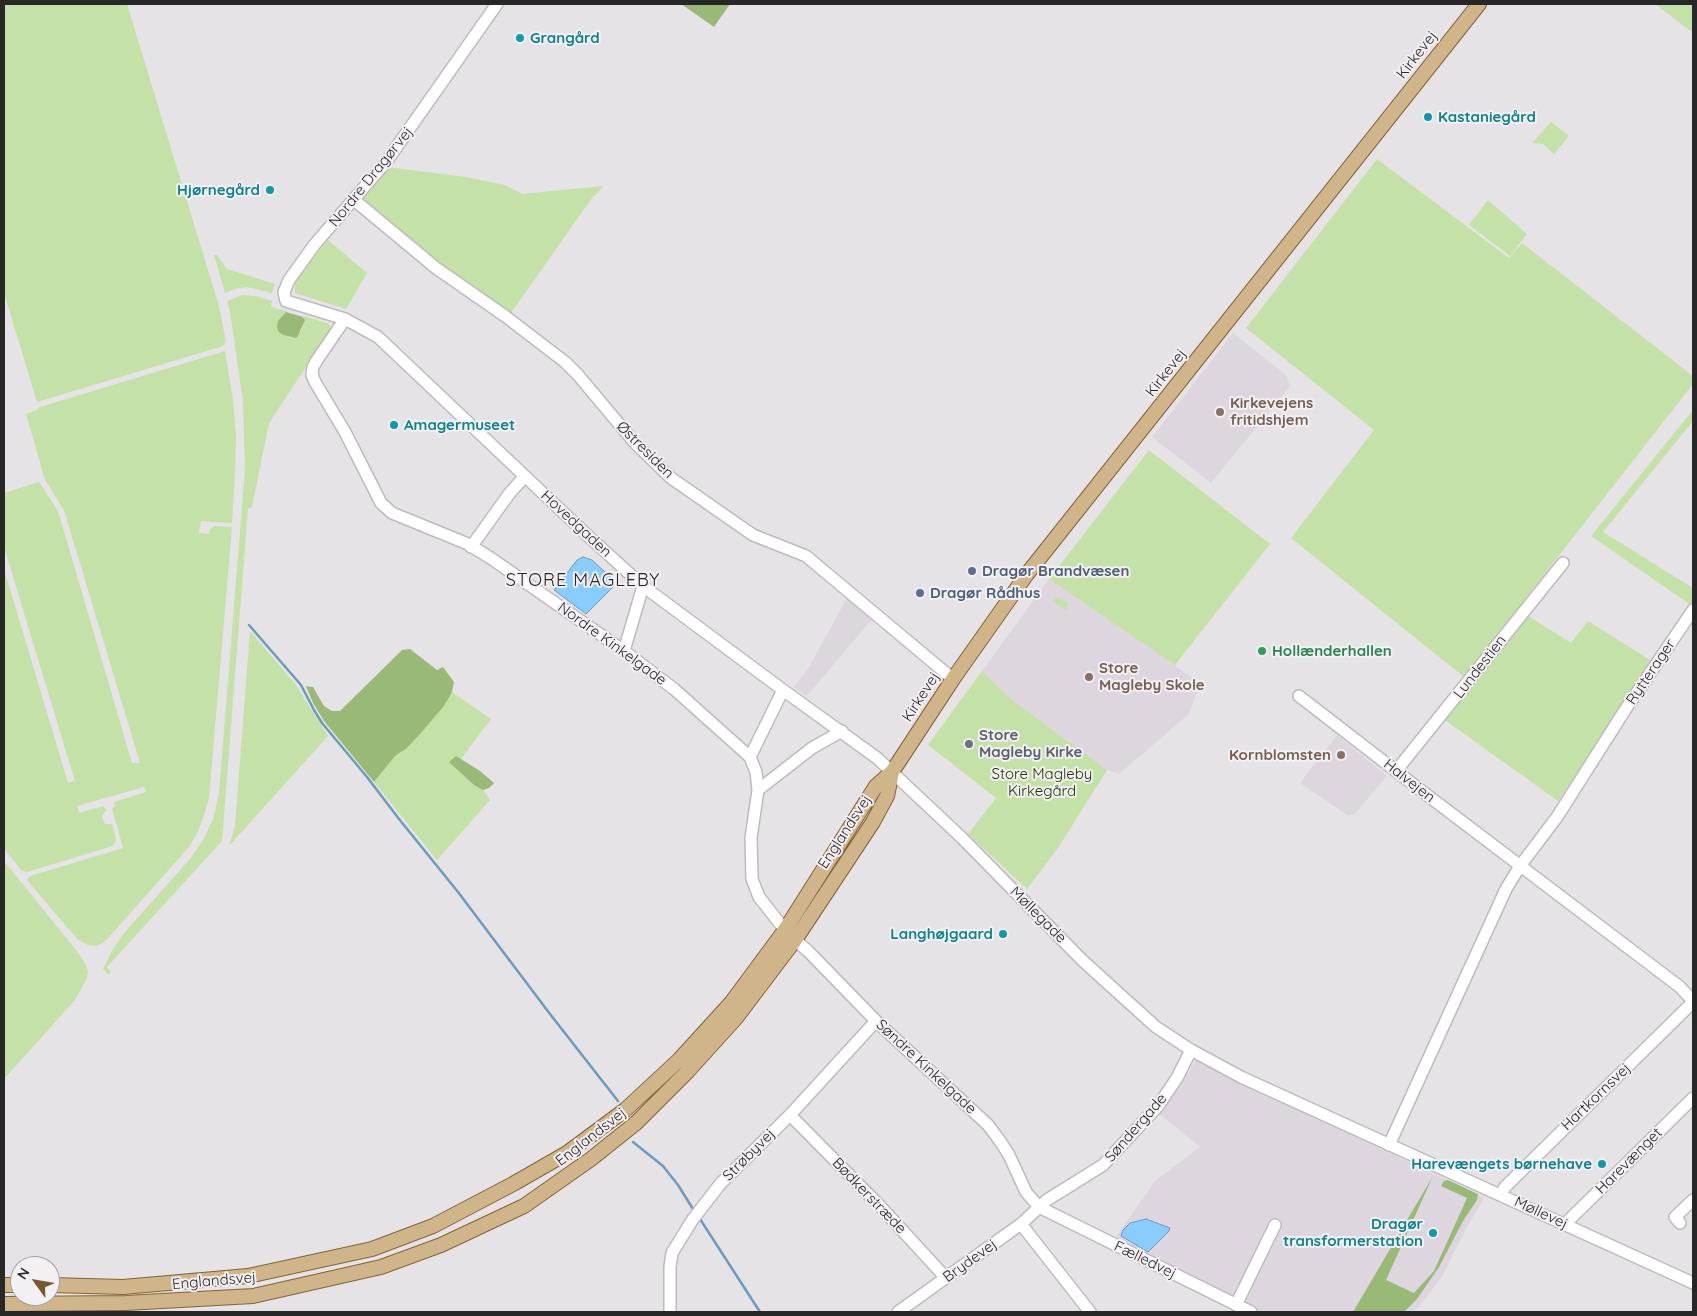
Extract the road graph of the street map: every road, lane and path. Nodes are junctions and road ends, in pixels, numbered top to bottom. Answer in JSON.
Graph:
{"nodes":[{"id":1,"x":497,"y":4,"type":"edge"},
{"id":2,"x":1479,"y":4,"type":"edge"},
{"id":3,"x":353,"y":200,"type":"junction"},
{"id":4,"x":286,"y":301,"type":"joint"},
{"id":5,"x":345,"y":319,"type":"junction"},
{"id":6,"x":525,"y":476,"type":"junction"},
{"id":7,"x":471,"y":547,"type":"junction"},
{"id":8,"x":1563,"y":563,"type":"dead end"},
{"id":9,"x":643,"y":586,"type":"junction"},
{"id":10,"x":1693,"y":610,"type":"edge"},
{"id":11,"x":624,"y":651,"type":"junction"},
{"id":12,"x":953,"y":679,"type":"junction"},
{"id":13,"x":783,"y":690,"type":"junction"},
{"id":14,"x":1299,"y":696,"type":"dead end"},
{"id":15,"x":842,"y":731,"type":"junction"},
{"id":16,"x":750,"y":757,"type":"junction"},
{"id":17,"x":1396,"y":771,"type":"junction"},
{"id":18,"x":892,"y":772,"type":"junction"},
{"id":19,"x":758,"y":790,"type":"junction"},
{"id":20,"x":1520,"y":866,"type":"junction"},
{"id":21,"x":790,"y":935,"type":"junction"},
{"id":22,"x":1693,"y":1002,"type":"edge"},
{"id":23,"x":876,"y":1021,"type":"junction"},
{"id":24,"x":1191,"y":1050,"type":"junction"},
{"id":25,"x":1691,"y":1105,"type":"edge"},
{"id":26,"x":790,"y":1115,"type":"junction"},
{"id":27,"x":1389,"y":1145,"type":"junction"},
{"id":28,"x":1501,"y":1194,"type":"junction"},
{"id":29,"x":1693,"y":1200,"type":"edge"},
{"id":30,"x":1039,"y":1207,"type":"junction"},
{"id":31,"x":1680,"y":1223,"type":"dead end"},
{"id":32,"x":1021,"y":1224,"type":"junction"},
{"id":33,"x":1565,"y":1224,"type":"junction"},
{"id":34,"x":1275,"y":1225,"type":"dead end"},
{"id":35,"x":946,"y":1278,"type":"junction"},
{"id":36,"x":1693,"y":1282,"type":"edge"},
{"id":37,"x":60,"y":1286,"type":"edge"},
{"id":38,"x":4,"y":1304,"type":"edge"},
{"id":39,"x":1236,"y":1305,"type":"junction"},
{"id":40,"x":670,"y":1312,"type":"edge"},
{"id":41,"x":898,"y":1312,"type":"edge"},
{"id":42,"x":1090,"y":1312,"type":"edge"},
{"id":43,"x":1251,"y":1312,"type":"edge"}],
"edges":[{"from":1,"to":3,"type":"street","name":"Nordre Dragørvej"},
{"from":2,"to":12,"type":"main road","name":"Kirkevej"},
{"from":3,"to":4,"type":"street","name":"Nordre Dragørvej"},
{"from":3,"to":12,"type":"street","name":"Østresiden"},
{"from":4,"to":5,"type":"street","name":"Hovedgaden"},
{"from":5,"to":6,"type":"street","name":"Hovedgaden"},
{"from":5,"to":7,"type":"street","name":"Nordre Kinkelgade"},
{"from":6,"to":7,"type":"street"},
{"from":6,"to":9,"type":"street","name":"Hovedgaden"},
{"from":7,"to":11,"type":"street","name":"Nordre Kinkelgade"},
{"from":8,"to":17,"type":"street","name":"Lundestien"},
{"from":9,"to":11,"type":"street"},
{"from":9,"to":13,"type":"street","name":"Hovedgaden"},
{"from":10,"to":20,"type":"street","name":"Rytterager"},
{"from":11,"to":16,"type":"street","name":"Nordre Kinkelgade"},
{"from":12,"to":18,"type":"main road","name":"Kirkevej"},
{"from":13,"to":15,"type":"street","name":"Hovedgaden"},
{"from":13,"to":16,"type":"street"},
{"from":14,"to":17,"type":"street","name":"Halvejen"},
{"from":15,"to":18,"type":"street","name":"Hovedgaden"},
{"from":15,"to":19,"type":"street"},
{"from":16,"to":19,"type":"street"},
{"from":17,"to":20,"type":"street","name":"Halvejen"},
{"from":18,"to":21,"type":"main road","name":"Englandsvej"},
{"from":18,"to":24,"type":"street","name":"Møllegade"},
{"from":19,"to":21,"type":"street"},
{"from":20,"to":22,"type":"street","name":"Halvejen"},
{"from":20,"to":27,"type":"street"},
{"from":21,"to":23,"type":"street","name":"Søndre Kinkelgade"},
{"from":21,"to":37,"type":"main road","name":"Englandsvej"},
{"from":21,"to":38,"type":"main road","name":"Englandsvej"},
{"from":22,"to":28,"type":"street","name":"Hartkornsvej"},
{"from":23,"to":26,"type":"street","name":"Strøbyvej"},
{"from":23,"to":30,"type":"street","name":"Søndre Kinkelgade"},
{"from":24,"to":27,"type":"street","name":"Møllevej"},
{"from":24,"to":30,"type":"street","name":"Søndergade"},
{"from":25,"to":33,"type":"street","name":"Harevænget"},
{"from":26,"to":35,"type":"street","name":"Bødkerstræde"},
{"from":26,"to":40,"type":"street","name":"Strøbyvej"},
{"from":27,"to":28,"type":"street","name":"Møllevej"},
{"from":28,"to":33,"type":"street","name":"Møllevej"},
{"from":29,"to":31,"type":"street"},
{"from":30,"to":32,"type":"street","name":"Brydevej"},
{"from":30,"to":39,"type":"street","name":"Fælledvej"},
{"from":32,"to":35,"type":"street","name":"Brydevej"},
{"from":32,"to":42,"type":"street"},
{"from":33,"to":36,"type":"street","name":"Møllevej"},
{"from":34,"to":39,"type":"street"},
{"from":35,"to":41,"type":"street","name":"Brydevej"},
{"from":39,"to":43,"type":"street","name":"Fælledvej"}]}
